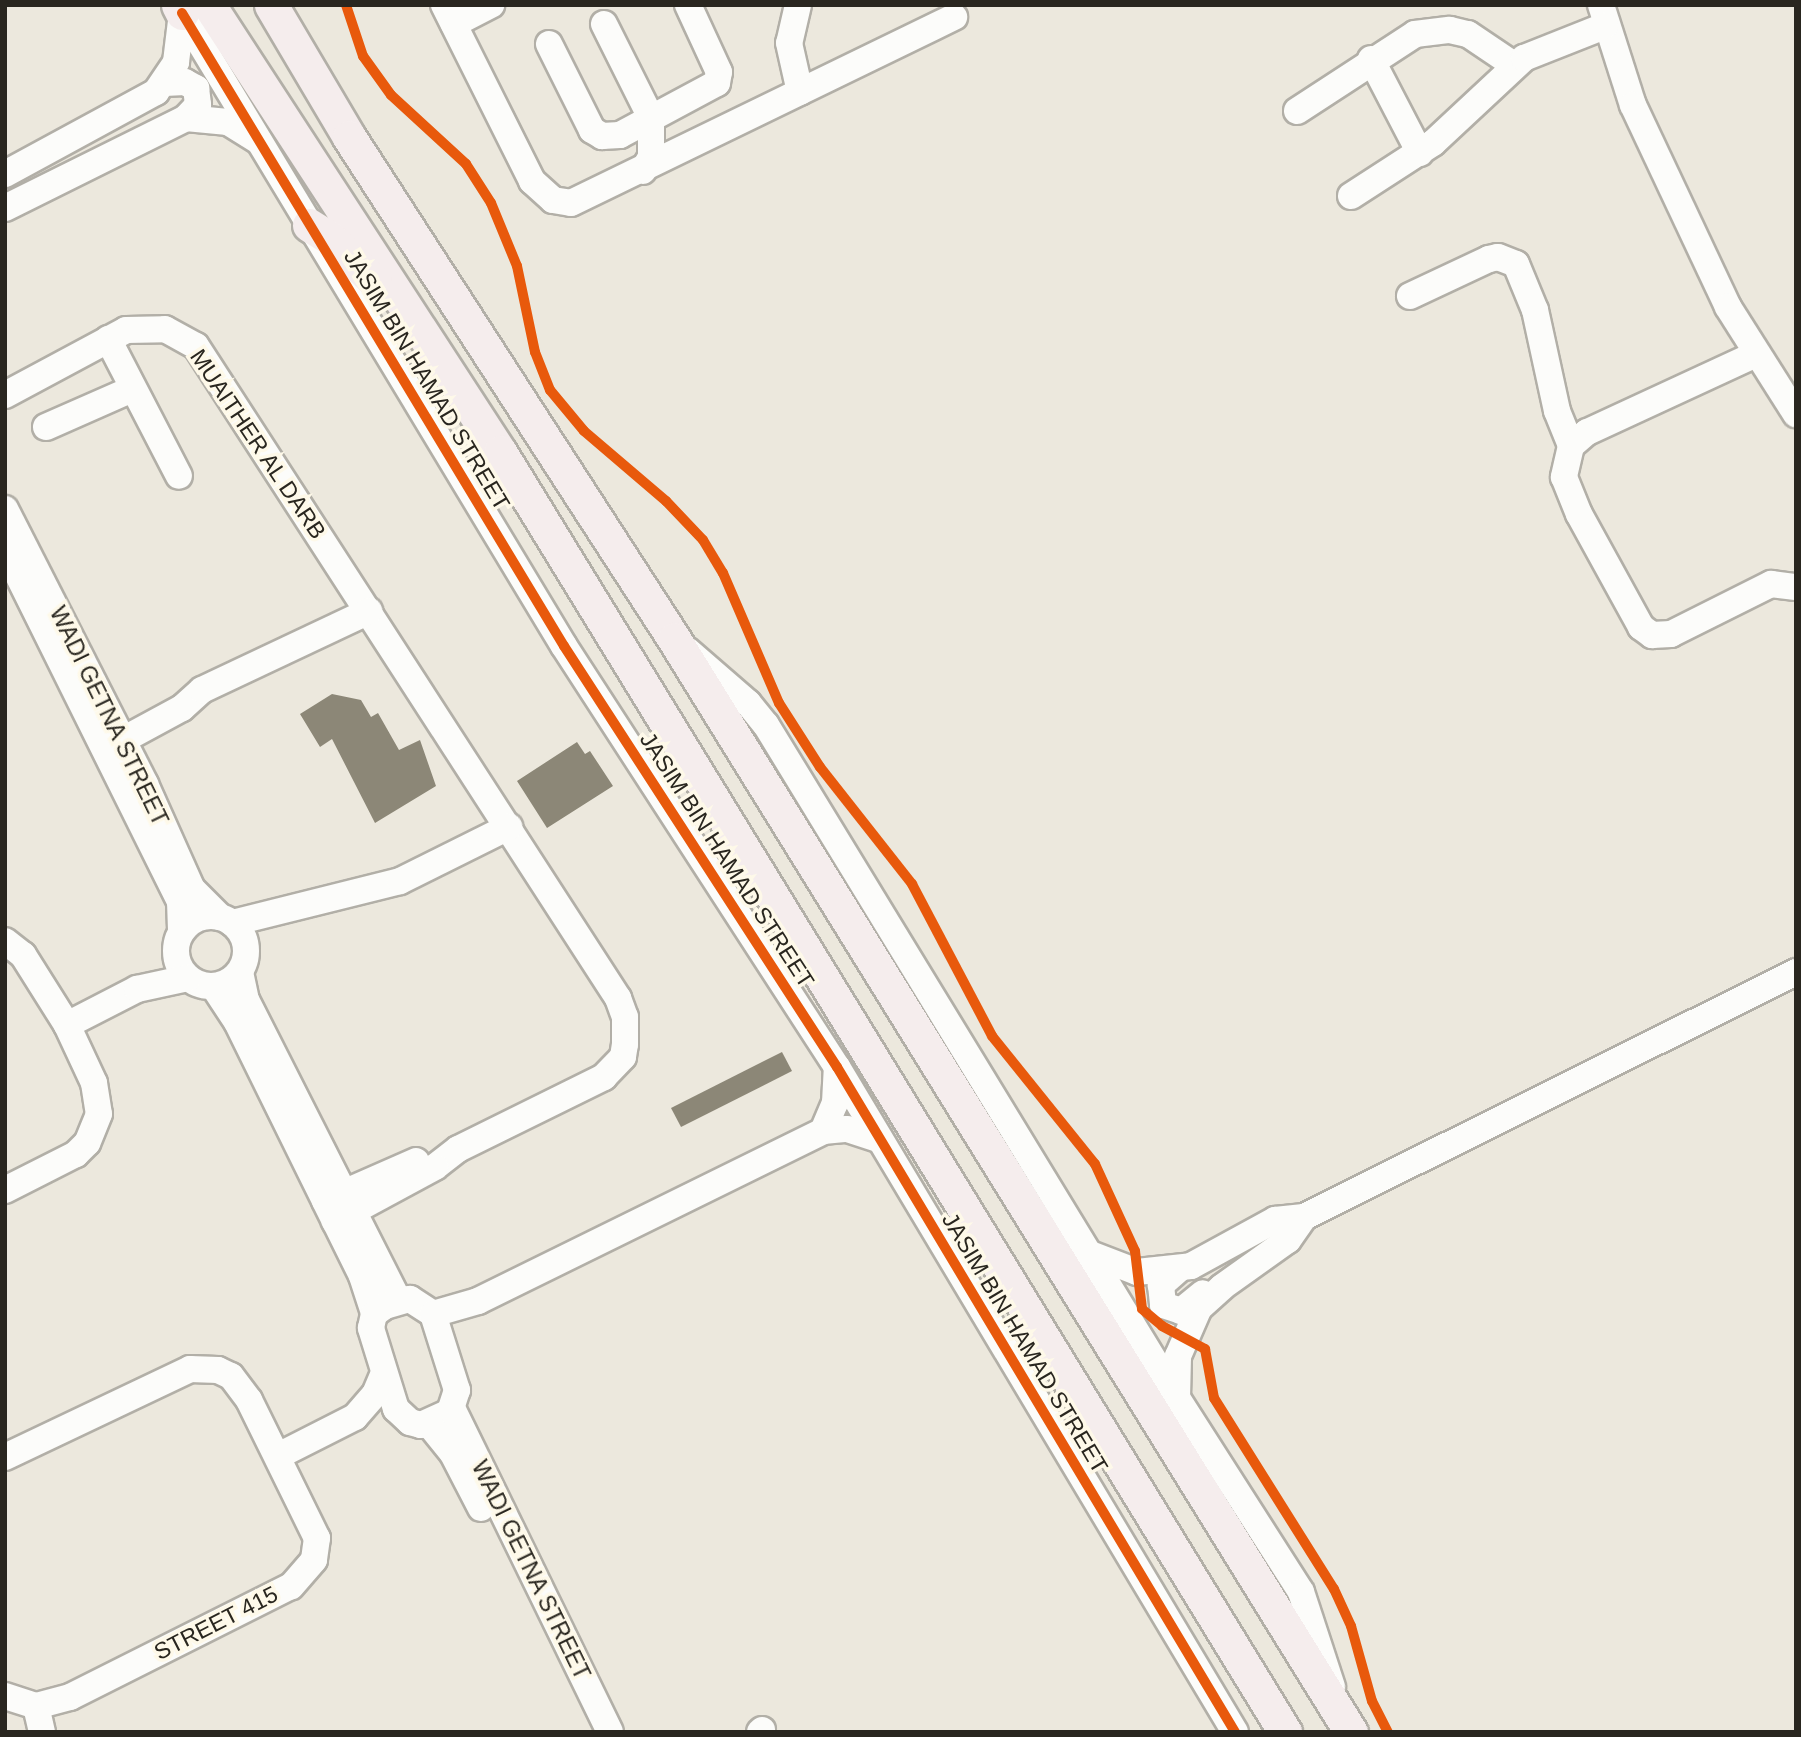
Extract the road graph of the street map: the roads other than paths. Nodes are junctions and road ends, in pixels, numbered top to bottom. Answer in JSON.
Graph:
{"nodes":[{"id":1,"x":247,"y":5,"type":"edge"},
{"id":2,"x":271,"y":5,"type":"edge"},
{"id":3,"x":491,"y":5,"type":"edge"},
{"id":4,"x":688,"y":5,"type":"edge"},
{"id":5,"x":798,"y":5,"type":"edge"},
{"id":6,"x":190,"y":8,"type":"edge"},
{"id":7,"x":449,"y":15,"type":"edge"},
{"id":8,"x":1603,"y":16,"type":"edge"},
{"id":9,"x":954,"y":17,"type":"dead end"},
{"id":10,"x":604,"y":24,"type":"dead end"},
{"id":11,"x":549,"y":44,"type":"dead end"},
{"id":12,"x":1371,"y":59,"type":"junction"},
{"id":13,"x":306,"y":64,"type":"junction"},
{"id":14,"x":1514,"y":65,"type":"junction"},
{"id":15,"x":164,"y":83,"type":"junction"},
{"id":16,"x":800,"y":92,"type":"junction"},
{"id":17,"x":1297,"y":111,"type":"dead end"},
{"id":18,"x":186,"y":118,"type":"junction"},
{"id":19,"x":651,"y":118,"type":"junction"},
{"id":20,"x":263,"y":143,"type":"junction"},
{"id":21,"x":1420,"y":153,"type":"junction"},
{"id":22,"x":643,"y":171,"type":"junction"},
{"id":23,"x":5,"y":174,"type":"edge"},
{"id":24,"x":1351,"y":196,"type":"dead end"},
{"id":25,"x":5,"y":208,"type":"edge"},
{"id":26,"x":309,"y":225,"type":"junction"},
{"id":27,"x":1410,"y":296,"type":"dead end"},
{"id":28,"x":410,"y":309,"type":"junction"},
{"id":29,"x":108,"y":339,"type":"junction"},
{"id":30,"x":1754,"y":355,"type":"junction"},
{"id":31,"x":132,"y":389,"type":"junction"},
{"id":32,"x":5,"y":395,"type":"edge"},
{"id":33,"x":1796,"y":414,"type":"edge"},
{"id":34,"x":46,"y":427,"type":"dead end"},
{"id":35,"x":1571,"y":446,"type":"junction"},
{"id":36,"x":179,"y":476,"type":"dead end"},
{"id":37,"x":8,"y":529,"type":"edge"},
{"id":38,"x":1796,"y":587,"type":"edge"},
{"id":39,"x":369,"y":611,"type":"junction"},
{"id":40,"x":674,"y":639,"type":"junction"},
{"id":41,"x":110,"y":736,"type":"junction"},
{"id":42,"x":509,"y":827,"type":"junction"},
{"id":43,"x":285,"y":912,"type":"junction"},
{"id":44,"x":226,"y":920,"type":"junction"},
{"id":45,"x":181,"y":932,"type":"junction"},
{"id":46,"x":5,"y":941,"type":"edge"},
{"id":47,"x":243,"y":962,"type":"junction"},
{"id":48,"x":182,"y":968,"type":"junction"},
{"id":49,"x":1796,"y":972,"type":"edge"},
{"id":50,"x":214,"y":987,"type":"junction"},
{"id":51,"x":67,"y":1025,"type":"junction"},
{"id":52,"x":836,"y":1067,"type":"junction"},
{"id":53,"x":823,"y":1131,"type":"junction"},
{"id":54,"x":878,"y":1139,"type":"junction"},
{"id":55,"x":5,"y":1190,"type":"edge"},
{"id":56,"x":339,"y":1206,"type":"junction"},
{"id":57,"x":1304,"y":1217,"type":"junction"},
{"id":58,"x":1088,"y":1253,"type":"junction"},
{"id":59,"x":1178,"y":1270,"type":"junction"},
{"id":60,"x":1222,"y":1287,"type":"junction"},
{"id":61,"x":504,"y":1293,"type":"junction"},
{"id":62,"x":398,"y":1300,"type":"junction"},
{"id":63,"x":374,"y":1314,"type":"junction"},
{"id":64,"x":433,"y":1314,"type":"junction"},
{"id":65,"x":444,"y":1342,"type":"junction"},
{"id":66,"x":383,"y":1375,"type":"junction"},
{"id":67,"x":1177,"y":1398,"type":"junction"},
{"id":68,"x":452,"y":1408,"type":"junction"},
{"id":69,"x":355,"y":1417,"type":"junction"},
{"id":70,"x":402,"y":1417,"type":"junction"},
{"id":71,"x":429,"y":1424,"type":"junction"},
{"id":72,"x":5,"y":1457,"type":"edge"},
{"id":73,"x":278,"y":1457,"type":"junction"},
{"id":74,"x":5,"y":1696,"type":"edge"},
{"id":75,"x":36,"y":1706,"type":"junction"},
{"id":76,"x":1345,"y":1722,"type":"edge"},
{"id":77,"x":42,"y":1732,"type":"edge"},
{"id":78,"x":592,"y":1732,"type":"edge"},
{"id":79,"x":610,"y":1732,"type":"edge"},
{"id":80,"x":1235,"y":1732,"type":"edge"},
{"id":81,"x":1285,"y":1732,"type":"edge"}],
"edges":[{"from":1,"to":13,"type":"main road"},
{"from":2,"to":13,"type":"main road"},
{"from":3,"to":7,"type":"street"},
{"from":4,"to":19,"type":"street"},
{"from":5,"to":16,"type":"street"},
{"from":6,"to":15,"type":"street"},
{"from":6,"to":20,"type":"street","name":"JASIM BIN HAMAD STREET"},
{"from":6,"to":28,"type":"main road","name":"JASIM BIN HAMAD STREET"},
{"from":7,"to":22,"type":"street"},
{"from":8,"to":14,"type":"street"},
{"from":8,"to":30,"type":"street"},
{"from":9,"to":16,"type":"street"},
{"from":10,"to":19,"type":"street"},
{"from":11,"to":19,"type":"street"},
{"from":12,"to":14,"type":"street"},
{"from":12,"to":17,"type":"street"},
{"from":12,"to":21,"type":"street"},
{"from":13,"to":40,"type":"main road"},
{"from":14,"to":21,"type":"street"},
{"from":15,"to":18,"type":"street"},
{"from":15,"to":23,"type":"street"},
{"from":16,"to":22,"type":"street"},
{"from":18,"to":20,"type":"street"},
{"from":18,"to":25,"type":"street"},
{"from":19,"to":22,"type":"street"},
{"from":20,"to":26,"type":"street","name":"JASIM BIN HAMAD STREET"},
{"from":21,"to":24,"type":"street"},
{"from":26,"to":28,"type":"main road"},
{"from":26,"to":52,"type":"street","name":"JASIM BIN HAMAD STREET"},
{"from":27,"to":35,"type":"street"},
{"from":28,"to":81,"type":"main road","name":"JASIM BIN HAMAD STREET"},
{"from":29,"to":31,"type":"street"},
{"from":29,"to":32,"type":"street","name":"MUAITHER AL DARB"},
{"from":29,"to":39,"type":"street","name":"MUAITHER AL DARB"},
{"from":30,"to":33,"type":"street"},
{"from":30,"to":35,"type":"street"},
{"from":31,"to":34,"type":"street"},
{"from":31,"to":36,"type":"street"},
{"from":35,"to":38,"type":"street"},
{"from":37,"to":41,"type":"street","name":"WADI GETNA STREET"},
{"from":39,"to":41,"type":"street"},
{"from":39,"to":42,"type":"street","name":"MUAITHER AL DARB"},
{"from":40,"to":58,"type":"street"},
{"from":40,"to":76,"type":"main road"},
{"from":41,"to":44,"type":"street","name":"WADI GETNA STREET"},
{"from":41,"to":45,"type":"street","name":"WADI GETNA STREET"},
{"from":42,"to":43,"type":"street"},
{"from":42,"to":56,"type":"street","name":"MUAITHER AL DARB"},
{"from":43,"to":44,"type":"street"},
{"from":43,"to":47,"type":"street"},
{"from":44,"to":45,"type":"street"},
{"from":44,"to":47,"type":"street"},
{"from":45,"to":48,"type":"street"},
{"from":46,"to":51,"type":"street"},
{"from":47,"to":50,"type":"street"},
{"from":47,"to":56,"type":"street"},
{"from":48,"to":50,"type":"street"},
{"from":48,"to":51,"type":"street"},
{"from":49,"to":57,"type":"street"},
{"from":50,"to":56,"type":"street"},
{"from":51,"to":55,"type":"street"},
{"from":52,"to":53,"type":"street"},
{"from":52,"to":54,"type":"street","name":"JASIM BIN HAMAD STREET"},
{"from":53,"to":54,"type":"street"},
{"from":53,"to":61,"type":"street"},
{"from":54,"to":80,"type":"street","name":"JASIM BIN HAMAD STREET"},
{"from":56,"to":62,"type":"street"},
{"from":56,"to":63,"type":"street"},
{"from":57,"to":59,"type":"street"},
{"from":57,"to":60,"type":"street"},
{"from":58,"to":59,"type":"street"},
{"from":58,"to":67,"type":"street"},
{"from":59,"to":60,"type":"street"},
{"from":60,"to":67,"type":"street"},
{"from":61,"to":64,"type":"street"},
{"from":61,"to":65,"type":"street"},
{"from":62,"to":63,"type":"street"},
{"from":62,"to":64,"type":"street"},
{"from":63,"to":66,"type":"street"},
{"from":64,"to":65,"type":"street"},
{"from":65,"to":68,"type":"street"},
{"from":66,"to":69,"type":"street"},
{"from":66,"to":70,"type":"street"},
{"from":67,"to":76,"type":"street"},
{"from":68,"to":71,"type":"street"},
{"from":68,"to":79,"type":"street","name":"WADI GETNA STREET"},
{"from":69,"to":70,"type":"street"},
{"from":69,"to":73,"type":"street"},
{"from":70,"to":71,"type":"street"},
{"from":71,"to":78,"type":"street","name":"WADI GETNA STREET"},
{"from":72,"to":73,"type":"street","name":"STREET 415"},
{"from":73,"to":75,"type":"street","name":"STREET 415"},
{"from":74,"to":75,"type":"street"},
{"from":75,"to":77,"type":"street"}]}
